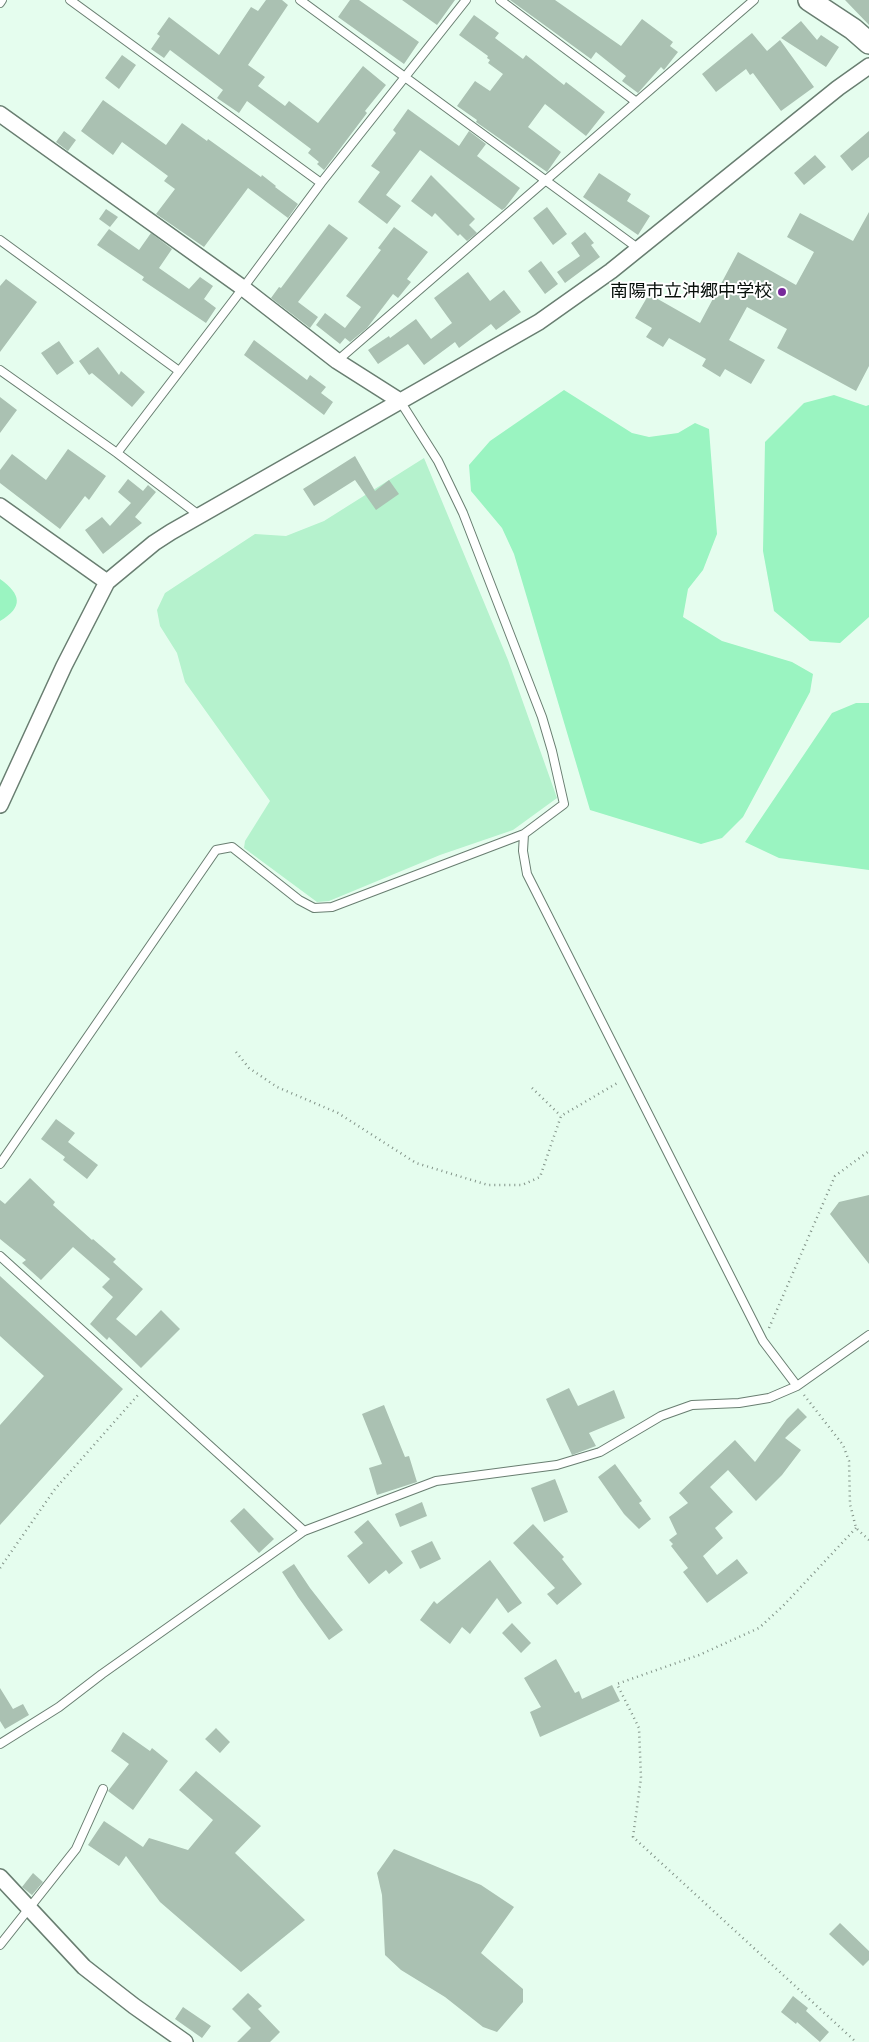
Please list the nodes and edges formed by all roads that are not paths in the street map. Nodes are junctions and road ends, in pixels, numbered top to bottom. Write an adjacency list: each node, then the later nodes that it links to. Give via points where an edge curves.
1 (70, 0): 13 (lane)
2 (300, 0): 9 (lane)
3 (466, 0): 9 (lane)
4 (500, 0): 10 (lane)
5 (754, 0): 10 (lane)
6 (809, 0): 7 (main road)
7 (869, 43)
8 (869, 66): 15 (street)
9 (406, 77): 12 (lane); 13 (lane)
10 (635, 101): 12 (lane)
11 (0, 114): 16 (street)
12 (545, 180): 15 (lane); 17 (lane)
13 (321, 183): 16 (lane)
14 (0, 240): 19 (lane)
15 (639, 249): 20 (street, via 539,322)
16 (243, 288): 17 (street); 19 (lane)
17 (337, 360): 20 (street)
18 (0, 370): 21 (lane)
19 (179, 371): 21 (lane)
20 (400, 400): 23 (street); 26 (lane, via 438,461 463,513 552,750 564,804)
21 (117, 453): 23 (lane)
22 (0, 506): 24 (street)
23 (200, 516): 24 (street, via 154,543)
24 (108, 582): 25 (street, via 64,666)
25 (0, 805)
26 (524, 834): 27 (lane, via 332,907 314,908 299,900 232,847 216,850); 30 (lane, via 527,874 764,1341)
27 (0, 1164)
28 (0, 1256): 31 (lane)
29 (869, 1335): 30 (lane)
30 (798, 1386): 31 (lane, via 769,1398 692,1405 661,1416 600,1452 557,1465 436,1481)
31 (304, 1531): 32 (lane, via 58,1707)
32 (0, 1744)
33 (103, 1789): 35 (lane, via 76,1849)
34 (0, 1877): 35 (street)
35 (30, 1908): 36 (lane); 37 (street, via 84,1967)
36 (0, 1946)
37 (186, 2042)

